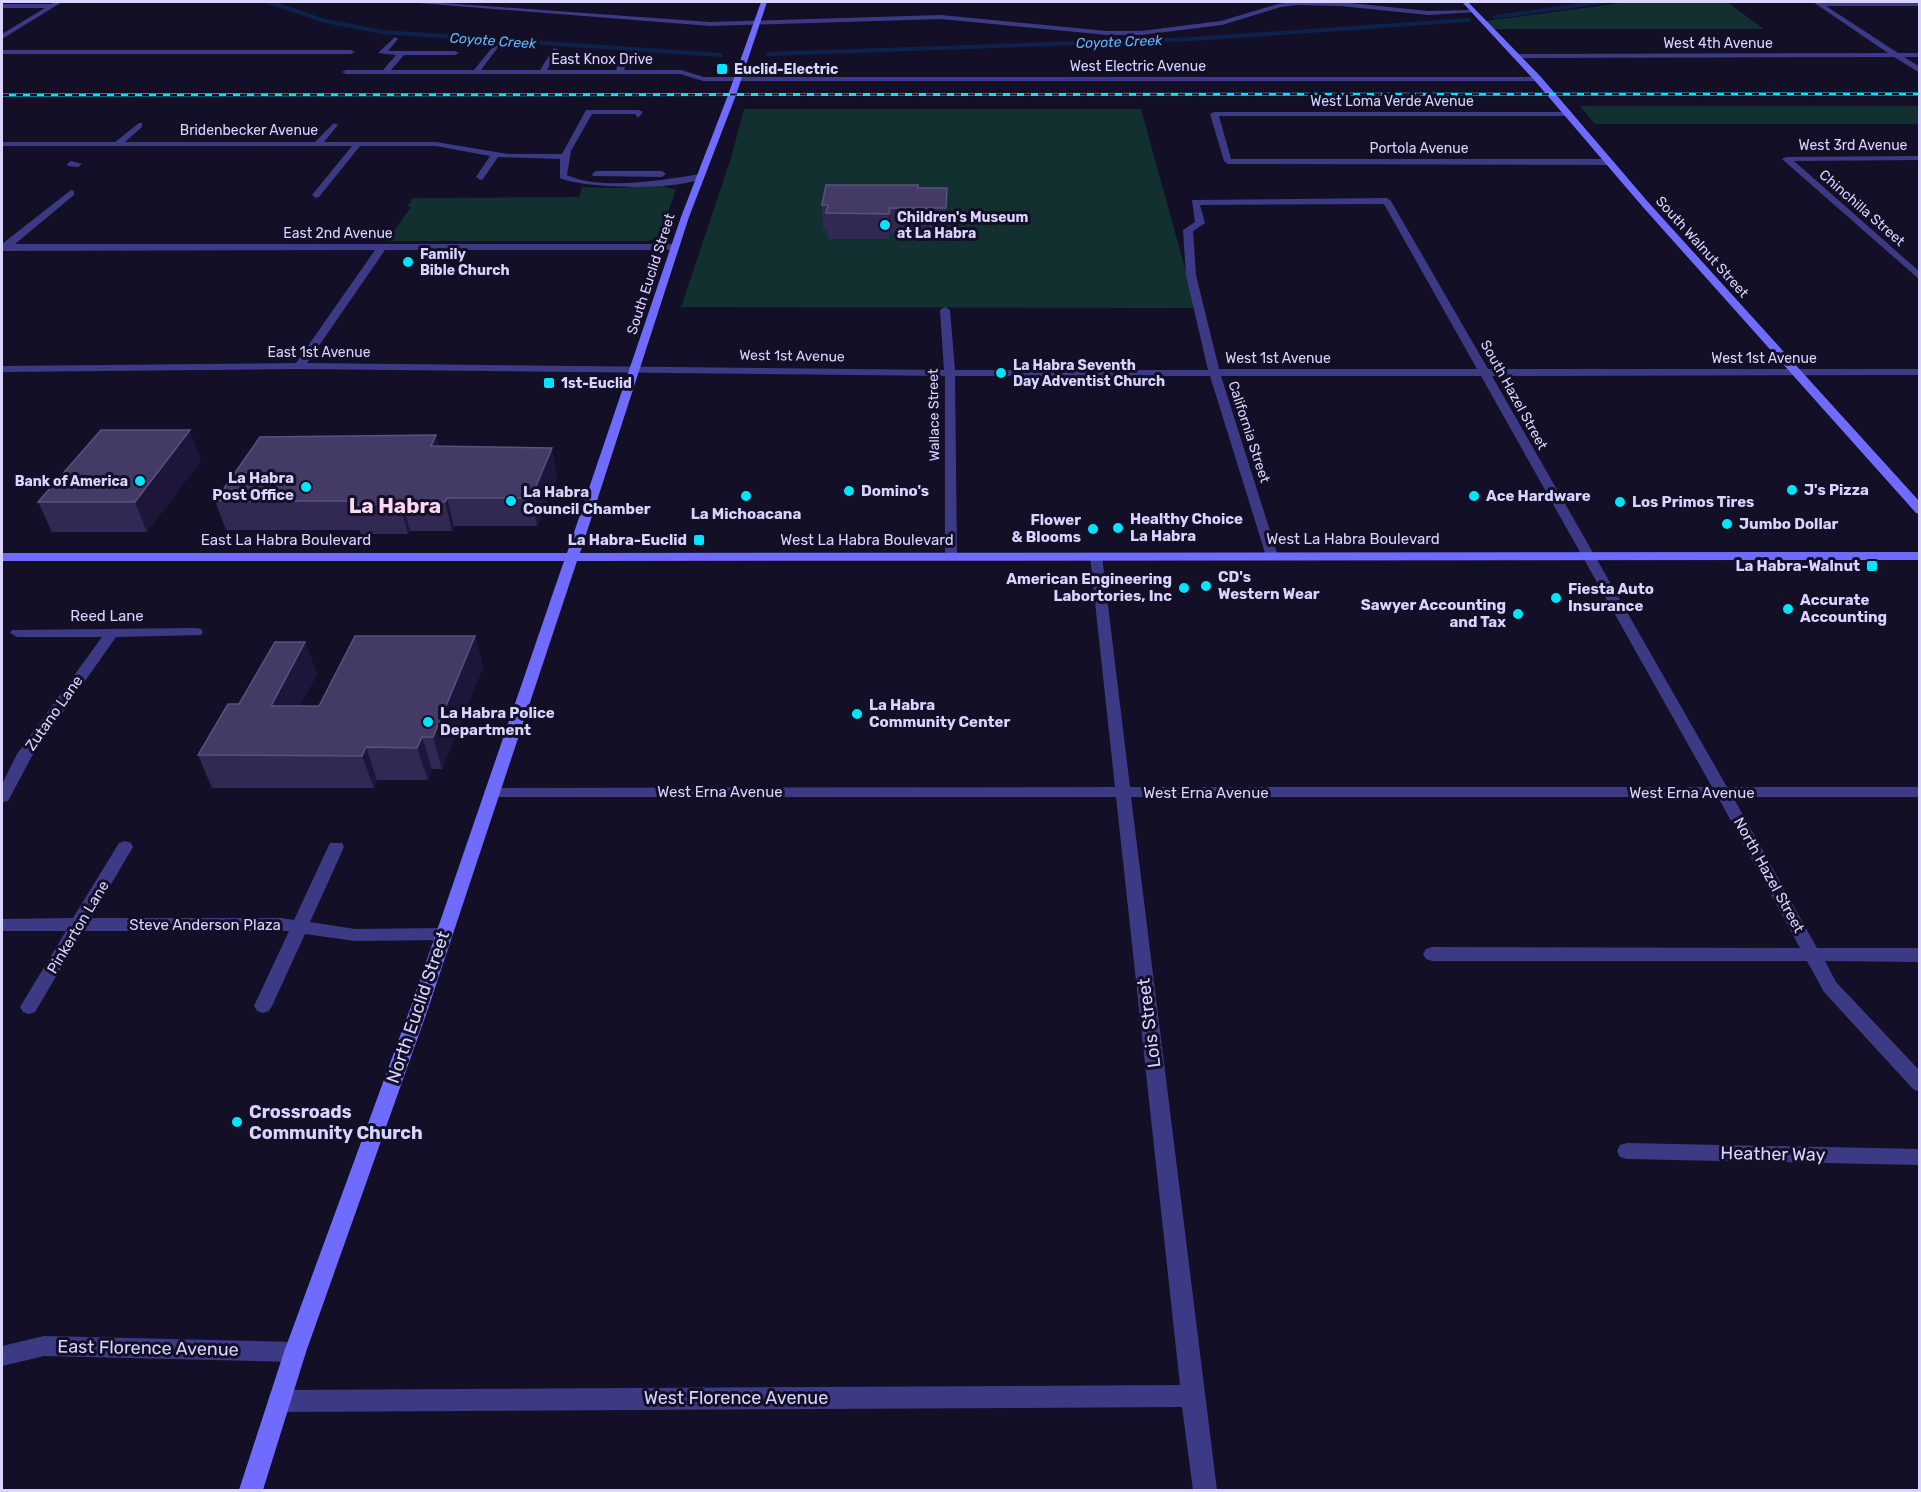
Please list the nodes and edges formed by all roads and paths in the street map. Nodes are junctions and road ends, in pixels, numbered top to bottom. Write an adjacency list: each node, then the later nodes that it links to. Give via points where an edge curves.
1 (409, 2): 9 (street)
2 (548, 2): 9 (street)
3 (764, 2): 11 (main road, South Euclid Street)
4 (1465, 2): 10 (main road, South Walnut Street)
5 (1818, 3): 7 (street); 21 (street)
6 (56, 4): 8 (street); 12 (street)
7 (1920, 4)
8 (2, 6)
9 (535, 11): 11 (street)
10 (1474, 12): 11 (street, via 1428,13 1297,3 1222,23 1141,33 1077,31 940,17); 23 (main road, South Walnut Street)
11 (756, 24): 31 (main road, South Euclid Street)
12 (2, 38)
13 (395, 39): 19 (street, via 382,53)
14 (495, 46): 27 (street)
15 (554, 50): 28 (street)
16 (2, 52): 17 (street)
17 (351, 52)
18 (455, 52): 19 (street)
19 (402, 53): 26 (street)
20 (626, 54): 29 (street)
21 (1896, 55): 22 (street, West 4th Avenue); 23 (street, West 4th Avenue); 24 (street)
22 (1920, 55)
23 (1516, 56): 30 (main road, South Walnut Street)
24 (1920, 71)
25 (346, 72): 26 (street, East Knox Drive)
26 (385, 72): 27 (street, East Knox Drive)
27 (476, 72): 28 (street, East Knox Drive)
28 (542, 72): 29 (street, East Knox Drive)
29 (619, 72): 31 (street, East Knox Drive, via 682,69 703,79)
30 (1538, 79): 31 (street, West Electric Avenue); 32 (main road, South Walnut Street)
31 (737, 80): 47 (main road, South Euclid Street)
32 (1569, 114): 44 (street, West Loma Verde Avenue, via 1214,114); 45 (main road, South Walnut Street)
33 (638, 116): 41 (street, via 639,112 589,112)
34 (140, 125): 37 (street)
35 (334, 125): 38 (street)
36 (2, 144): 37 (street, Bridenbecker Avenue)
37 (117, 144): 38 (street, Bridenbecker Avenue)
38 (317, 144): 39 (street, Bridenbecker Avenue)
39 (358, 144): 40 (street, Bridenbecker Avenue, via 436,144); 49 (street)
40 (496, 153): 41 (street, Bridenbecker Avenue); 46 (street)
41 (567, 154): 47 (street, via 562,173 570,182 667,183)
42 (1920, 158): 43 (street, West 3rd Avenue)
43 (1786, 159): 54 (street, Chinchilla Street)
44 (1228, 161): 45 (street, Portola Avenue)
45 (1610, 162): 63 (main road, South Walnut Street)
46 (480, 177)
47 (700, 177): 52 (main road, South Euclid Street)
48 (70, 193): 53 (street)
49 (316, 195)
50 (1186, 246): 61 (street, California Street); 62 (street, South Hazel Street, via 1188,230 1200,223 1195,202 1387,201)
51 (382, 247): 52 (street, East 2nd Avenue); 53 (street, East 2nd Avenue); 56 (street)
52 (675, 247): 57 (main road, South Euclid Street)
53 (3, 248)
54 (1920, 277)
55 (945, 310): 60 (street, Wallace Street)
56 (299, 366): 57 (street, East 1st Avenue); 58 (street, East 1st Avenue)
57 (636, 368): 60 (street, West 1st Avenue); 66 (main road, South Euclid Street)
58 (2, 369)
59 (1920, 372): 63 (street, West 1st Avenue)
60 (950, 373): 61 (street, West 1st Avenue); 67 (street, Wallace Street)
61 (1214, 373): 62 (street, West 1st Avenue); 69 (street, California Street)
62 (1484, 373): 63 (street, West 1st Avenue); 70 (street, South Hazel Street)
63 (1798, 373): 64 (main road, South Walnut Street)
64 (1920, 510)
65 (1920, 555): 70 (main road, West La Habra Boulevard)
66 (571, 556): 67 (main road, West La Habra Boulevard); 71 (main road, East La Habra Boulevard); 75 (main road, North Euclid Street)
67 (951, 556): 68 (main road, West La Habra Boulevard)
68 (1096, 556): 69 (main road, West La Habra Boulevard); 77 (street, Lois Street)
69 (1272, 556): 70 (main road, West La Habra Boulevard)
70 (1587, 556): 78 (street, North Hazel Street)
71 (2, 557)
72 (112, 632): 73 (street, Reed Lane); 74 (street, Reed Lane); 79 (street, Zutano Lane, via 25,754)
73 (196, 632)
74 (18, 633)
75 (492, 792): 77 (street, West Erna Avenue); 85 (main road, North Euclid Street)
76 (1920, 792): 78 (street, West Erna Avenue)
77 (1122, 793): 78 (street, West Erna Avenue); 96 (street, Lois Street)
78 (1723, 793): 87 (street, North Hazel Street)
79 (2, 797)
80 (125, 847): 83 (street, Pinkerton Lane)
81 (336, 847): 84 (street)
82 (2, 925): 83 (street, Steve Anderson Plaza)
83 (79, 925): 84 (street, Steve Anderson Plaza); 90 (street, Pinkerton Lane)
84 (299, 926): 85 (street, Steve Anderson Plaza, via 355,935); 89 (street)
85 (444, 934): 94 (main road, North Euclid Street)
86 (1432, 954): 87 (street)
87 (1812, 954): 88 (street); 91 (street, North Hazel Street, via 1830,987)
88 (1920, 955)
89 (263, 1006)
90 (29, 1007)
91 (1920, 1084)
92 (1627, 1151): 93 (street, Heather Way)
93 (1920, 1157)
94 (295, 1352): 95 (street, East Florence Avenue, via 44,1346); 97 (main road, North Euclid Street)
95 (2, 1356)
96 (1192, 1396): 97 (street, West Florence Avenue); 99 (street, Lois Street)
97 (279, 1401): 98 (main road, North Euclid Street)
98 (251, 1491)
99 (1205, 1491)

